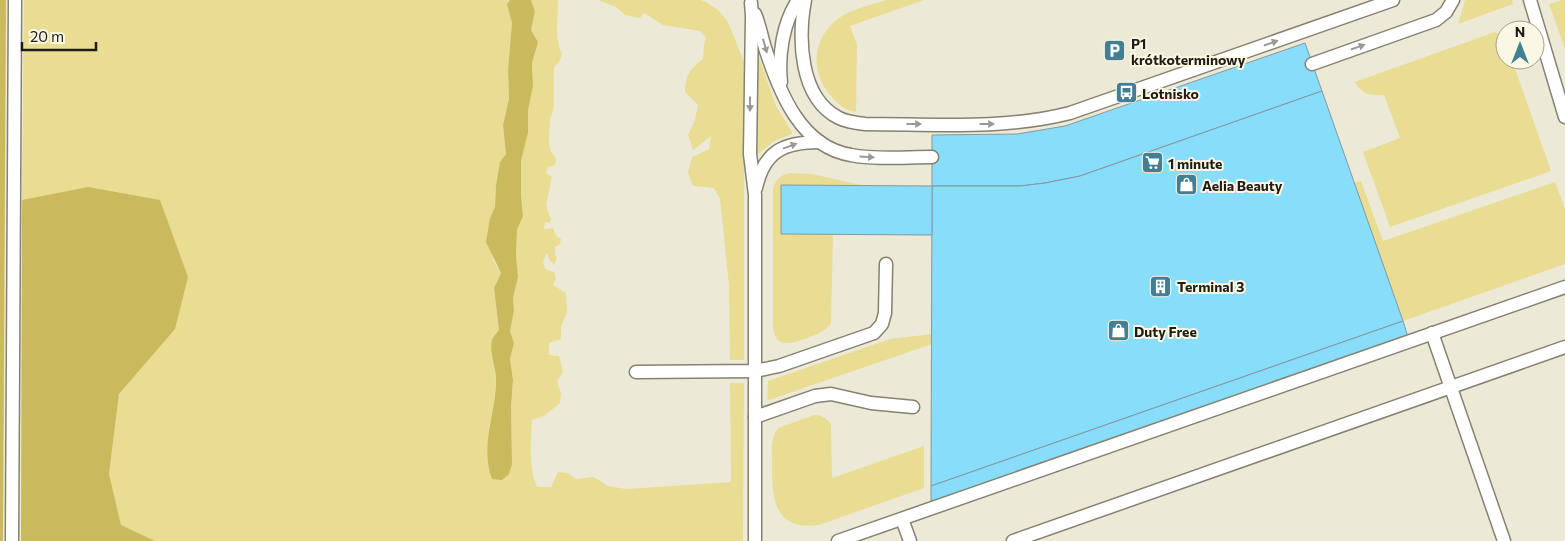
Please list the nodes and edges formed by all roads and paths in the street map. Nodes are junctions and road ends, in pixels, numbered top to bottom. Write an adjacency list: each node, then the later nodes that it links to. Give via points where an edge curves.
1 (15, 0): 24 (lane)
2 (798, 0): 9 (lane, via 786,23 782,44)
3 (805, 0): 4 (lane, one-way to 4, via 803,56 811,86 833,114 865,124 1007,124 1049,118)
4 (1392, 0)
5 (1453, 0): 8 (lane, one-way to 5, via 1436,20)
6 (1530, 0): 10 (lane)
7 (750, 1): 9 (lane, one-way to 9); 13 (lane, one-way to 13, via 750,154)
8 (1312, 64)
9 (782, 90): 11 (lane, via 801,125)
10 (1565, 117)
11 (820, 142): 12 (lane, one-way to 12, via 849,155); 13 (lane, one-way to 11, via 762,171 777,151 800,142)
12 (932, 157)
13 (755, 195): 18 (lane)
14 (886, 264): 18 (lane, via 885,313 882,324 874,333 779,366)
15 (1565, 287): 16 (lane)
16 (1432, 333): 20 (lane); 23 (lane)
17 (1565, 347): 20 (lane)
18 (755, 371): 19 (lane); 22 (lane)
19 (636, 372)
20 (1451, 387): 28 (lane); 29 (lane)
21 (913, 406): 22 (lane, via 871,403 831,394)
22 (755, 417): 25 (lane)
23 (902, 519): 26 (lane); 27 (lane)
24 (12, 541)
25 (754, 541)
26 (838, 541)
27 (910, 541)
28 (1013, 541)
29 (1504, 541)

